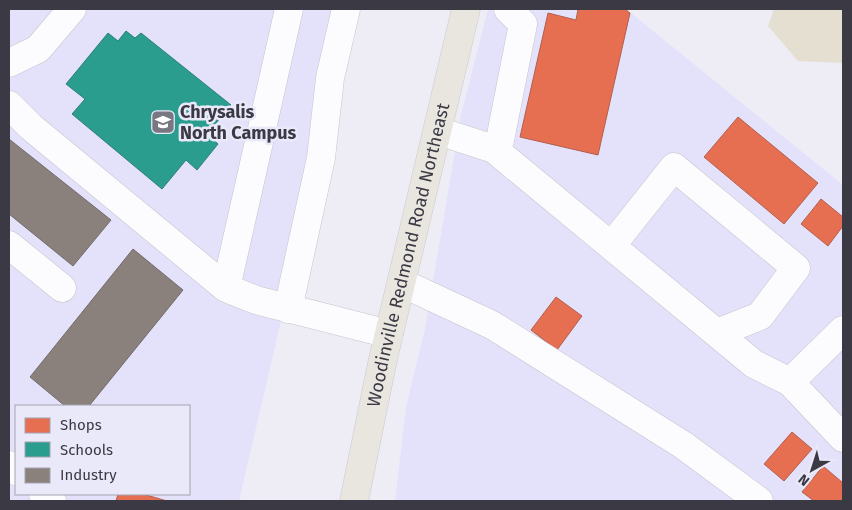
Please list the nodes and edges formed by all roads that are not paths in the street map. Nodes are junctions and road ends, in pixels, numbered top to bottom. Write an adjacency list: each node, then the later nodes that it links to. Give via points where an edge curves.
1 (72, 9): 6 (lane, via 38,49)
2 (289, 9): 14 (lane)
3 (346, 9): 15 (lane, via 330,78 321,158)
4 (466, 9): 8 (main road, Woodinville Redmond Road Northeast)
5 (508, 9): 9 (lane, via 523,24 500,140)
6 (9, 63)
7 (9, 105): 14 (lane, via 31,127)
8 (438, 131): 9 (lane); 12 (main road, Woodinville Redmond Road Northeast)
9 (494, 149): 11 (lane)
10 (9, 245): 13 (lane)
11 (612, 245): 17 (lane); 17 (lane, via 674,167 796,268 760,316)
12 (402, 283): 18 (main road, Woodinville Redmond Road Northeast); 22 (lane, via 492,325 684,445)
13 (62, 288)
14 (226, 288): 15 (lane)
15 (288, 309): 18 (lane)
16 (843, 330): 19 (lane)
17 (717, 333): 19 (lane, via 754,364)
18 (389, 334): 21 (main road, Woodinville Redmond Road Northeast)
19 (790, 382): 20 (lane)
20 (843, 438)
21 (354, 501)
22 (759, 501)

